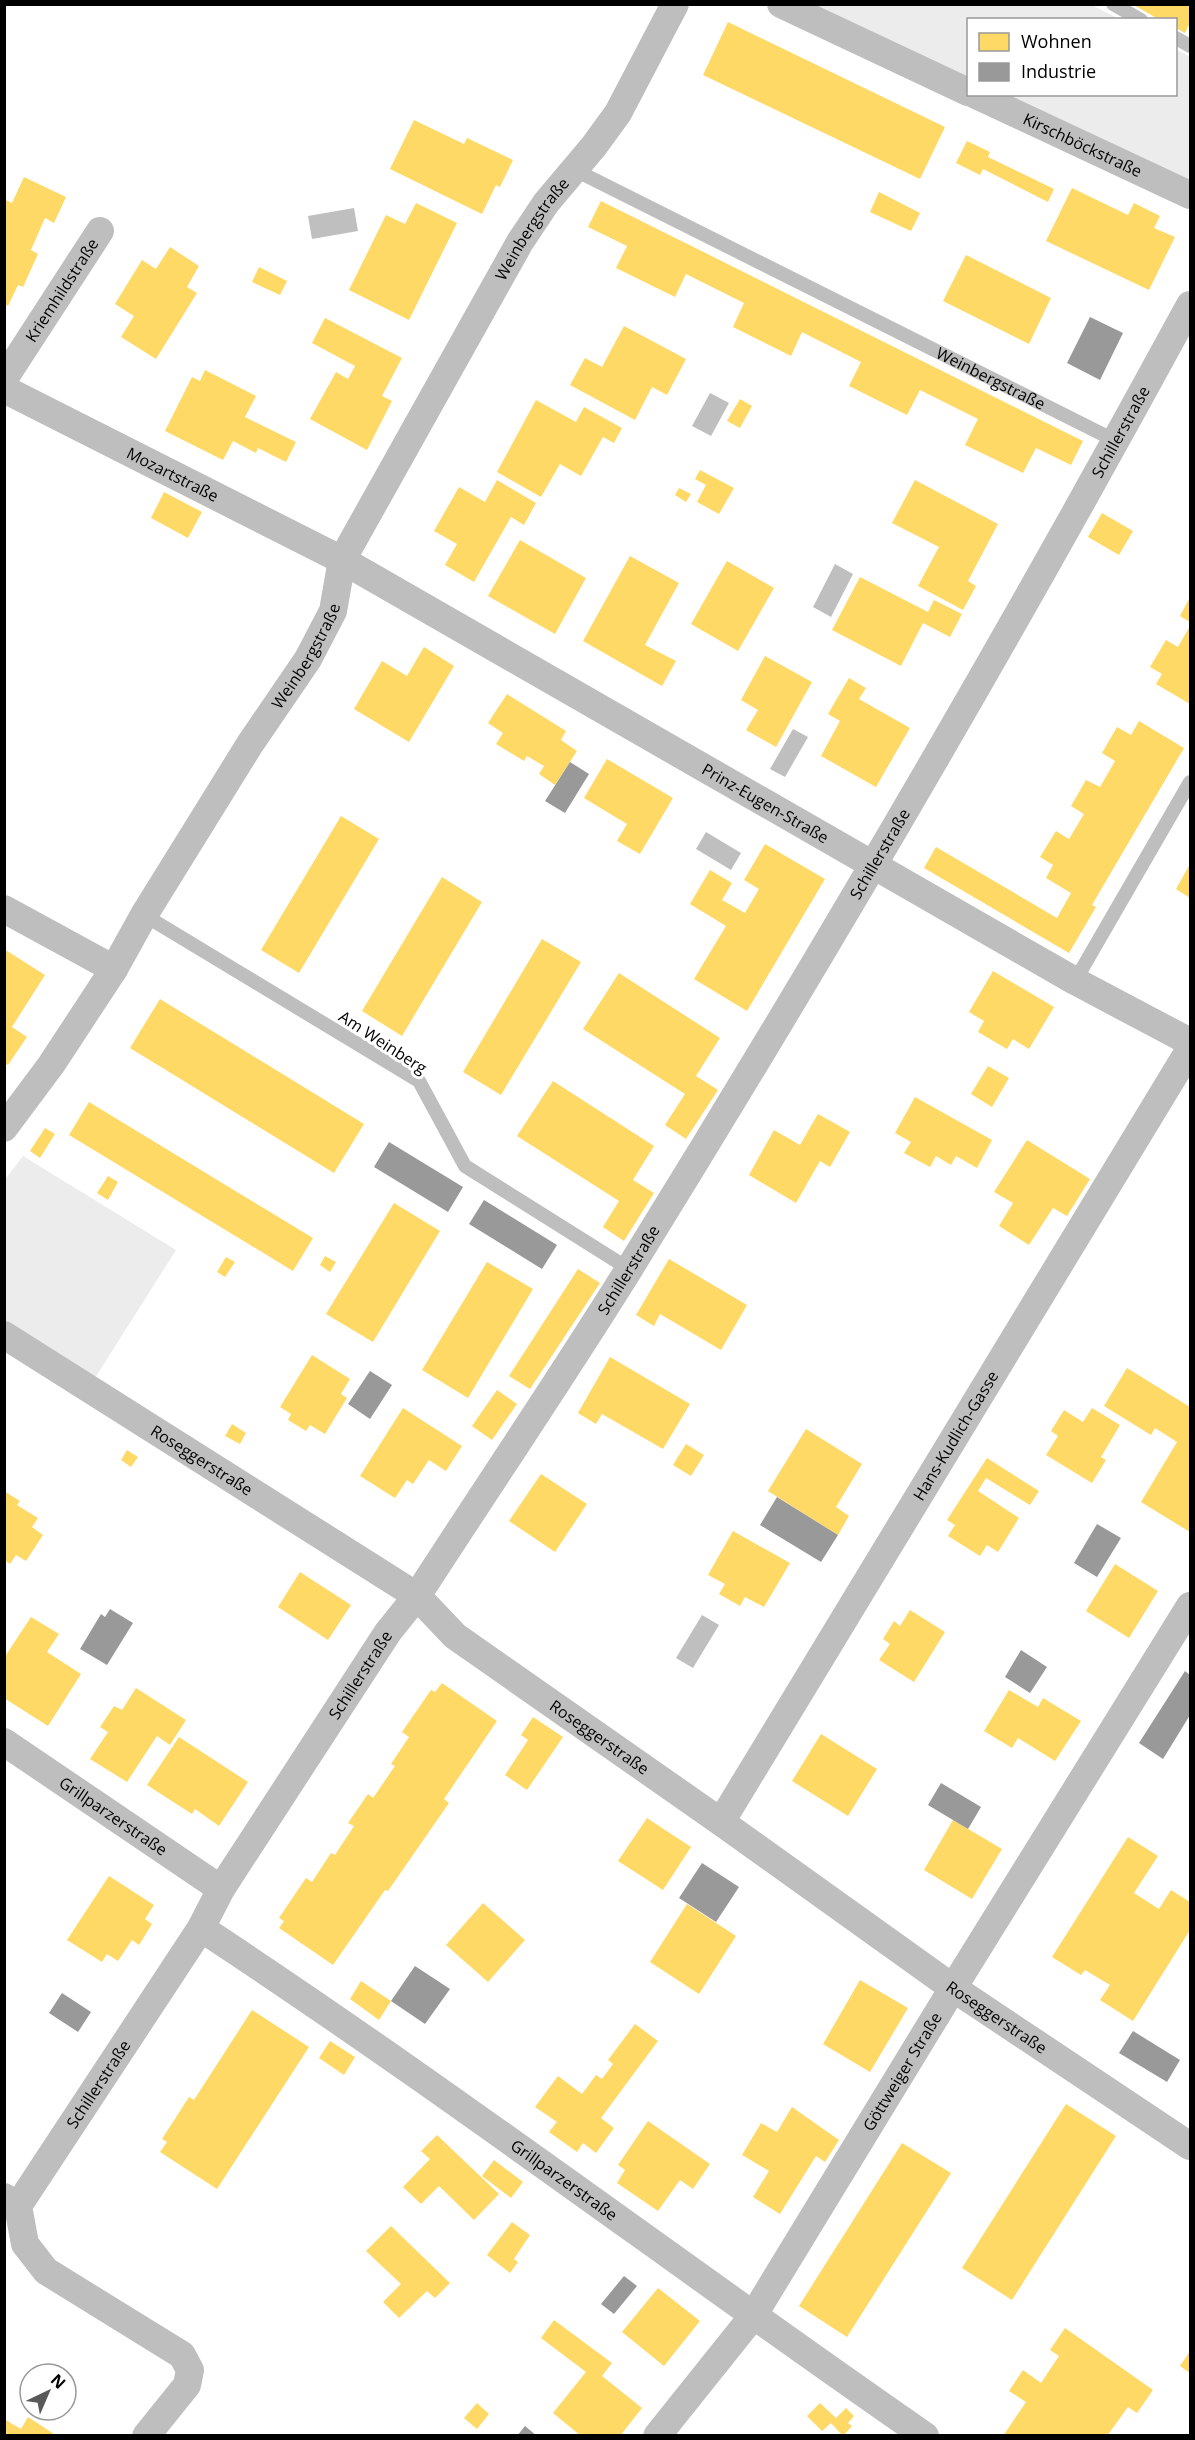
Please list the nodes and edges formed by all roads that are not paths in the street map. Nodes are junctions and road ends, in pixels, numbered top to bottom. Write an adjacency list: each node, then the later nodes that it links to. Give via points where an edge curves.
1 (675, 4): 9 (street, Weinbergstraße, via 618,113)
2 (781, 4): 7 (street)
3 (1113, 4): 4 (lane)
4 (1138, 18)
5 (1177, 39): 6 (lane)
6 (1191, 46)
7 (967, 91)
8 (978, 96): 10 (street, Kirschböckstraße)
9 (575, 170): 15 (lane, Weinbergstraße); 16 (street, Weinbergstraße, via 546,203 520,243)
10 (1191, 195)
11 (100, 231): 13 (street, Kriemhildstraße)
12 (1191, 306): 15 (street, Schillerstraße)
13 (4, 379)
14 (4, 388): 16 (street, Mozartstraße)
15 (1116, 441): 18 (street, Schillerstraße)
16 (342, 560): 18 (street, Prinz-Eugen-Straße); 20 (street, Weinbergstraße, via 333,611 308,659)
17 (1191, 782): 22 (lane)
18 (874, 865): 22 (street, Prinz-Eugen-Straße); 26 (street, Schillerstraße)
19 (4, 909): 21 (street)
20 (144, 915): 21 (street, Weinbergstraße); 26 (lane, Am Weinberg, via 419,1081 465,1166)
21 (114, 969): 25 (street, Weinbergstraße)
22 (1075, 981): 23 (street, Prinz-Eugen-Straße)
23 (1191, 1042)
24 (1191, 1049): 31 (street, Hans-Kudlich-Gasse)
25 (4, 1128)
26 (629, 1269): 28 (street, Schillerstraße)
27 (4, 1335): 28 (street, Roseggerstraße)
28 (417, 1596): 31 (street, Roseggerstraße, via 455,1636); 32 (street, Schillerstraße, via 388,1632)
29 (1191, 1606): 34 (street, Göttweiger Straße)
30 (4, 1742): 32 (street, Grillparzerstraße)
31 (722, 1822): 34 (street, Roseggerstraße)
32 (221, 1889): 33 (street, Schillerstraße)
33 (201, 1928): 36 (street, Schillerstraße); 37 (street, Grillparzerstraße, via 337,2018)
34 (953, 1988): 35 (street, Roseggerstraße); 37 (street, Göttweiger Straße)
35 (1191, 2146)
36 (11, 2201): 38 (street, via 25,2244 46,2271 182,2355 190,2370 187,2385)
37 (753, 2316): 39 (street, Göttweiger Straße); 40 (street, Grillparzerstraße)
38 (146, 2436)
39 (657, 2436)
40 (925, 2436)

